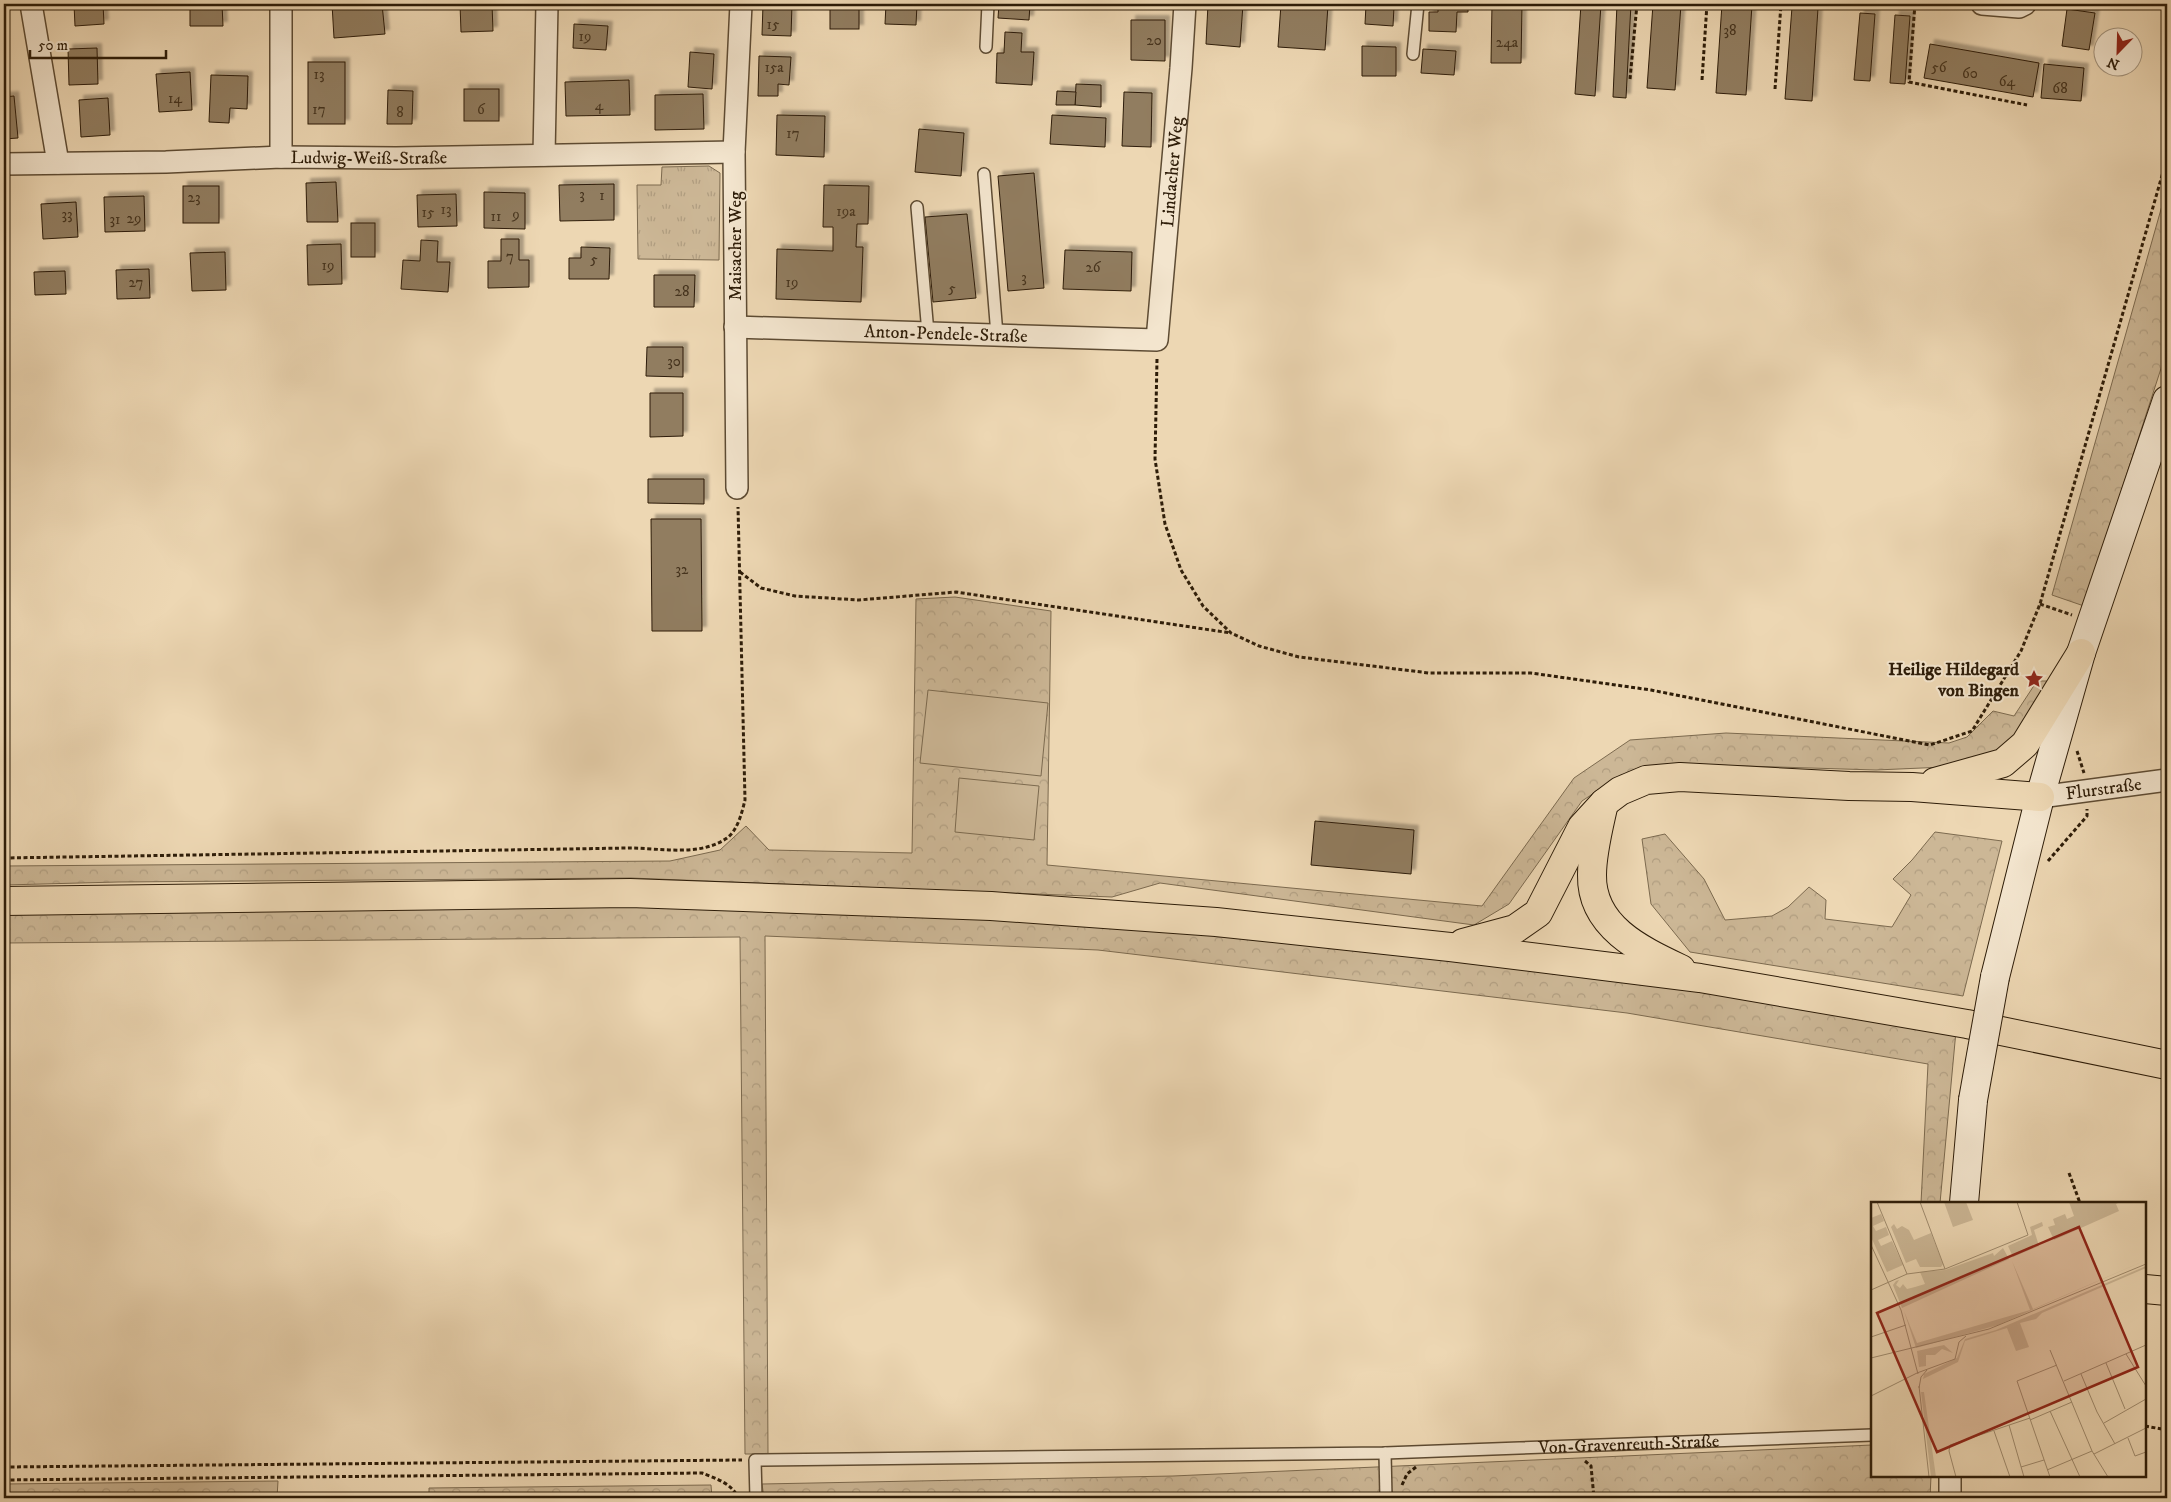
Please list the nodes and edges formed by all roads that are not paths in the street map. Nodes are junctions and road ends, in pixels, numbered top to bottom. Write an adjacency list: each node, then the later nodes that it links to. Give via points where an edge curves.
1 (30, 4): 15 (street)
2 (281, 4): 14 (street)
3 (548, 4): 13 (street)
4 (741, 4): 12 (street, Maisacher Weg)
5 (988, 4): 10 (lane)
6 (1185, 4): 22 (street, Lindacher Weg)
7 (1418, 4): 11 (lane)
8 (1982, 4): 9 (street, via 2019,7)
9 (2025, 4)
10 (986, 46)
11 (1413, 54)
12 (734, 152): 13 (street, Ludwig-Weiß-Straße); 19 (street, Maisacher Weg)
13 (544, 155): 14 (street, Ludwig-Weiß-Straße)
14 (281, 157): 15 (street, Ludwig-Weiß-Straße)
15 (58, 163): 16 (street, Ludwig-Weiß-Straße)
16 (4, 164)
17 (984, 174): 21 (lane)
18 (916, 207): 20 (lane)
19 (735, 327): 20 (street, Anton-Pendele-Straße); 24 (street, Maisacher Weg)
20 (928, 333): 21 (street, Anton-Pendele-Straße)
21 (997, 335): 22 (street, Anton-Pendele-Straße)
22 (1157, 340)
23 (2167, 400): 25 (street)
24 (737, 488)
25 (2081, 653): 27 (highway, via 2025,744 2004,763); 28 (street)
26 (2167, 780): 28 (street, Flurstraße)
27 (1912, 787): 28 (highway); 29 (highway, via 1680,777 1646,780 1620,791)
28 (2040, 797): 34 (street, bridge, via 1995,977 1973,1100)
29 (1604, 803): 31 (highway, via 1582,827 1538,913 1515,929); 32 (highway, via 1592,876 1598,908 1621,937)
30 (4, 901): 31 (highway, via 630,893 1000,907 1305,930)
31 (1450, 947): 32 (highway)
32 (1700, 978): 33 (highway, via 1967,1024)
33 (2167, 1065)
34 (1964, 1202)
35 (2146, 1289): 36 (highway)
36 (2167, 1290)
37 (1871, 1435): 38 (lane, Von-Gravenreuth-Straße)
38 (1385, 1453): 40 (lane, Von-Gravenreuth-Straße, via 755,1460); 41 (lane)
39 (1950, 1477): 42 (street)
40 (756, 1498)
41 (1386, 1498)
42 (1950, 1498)

